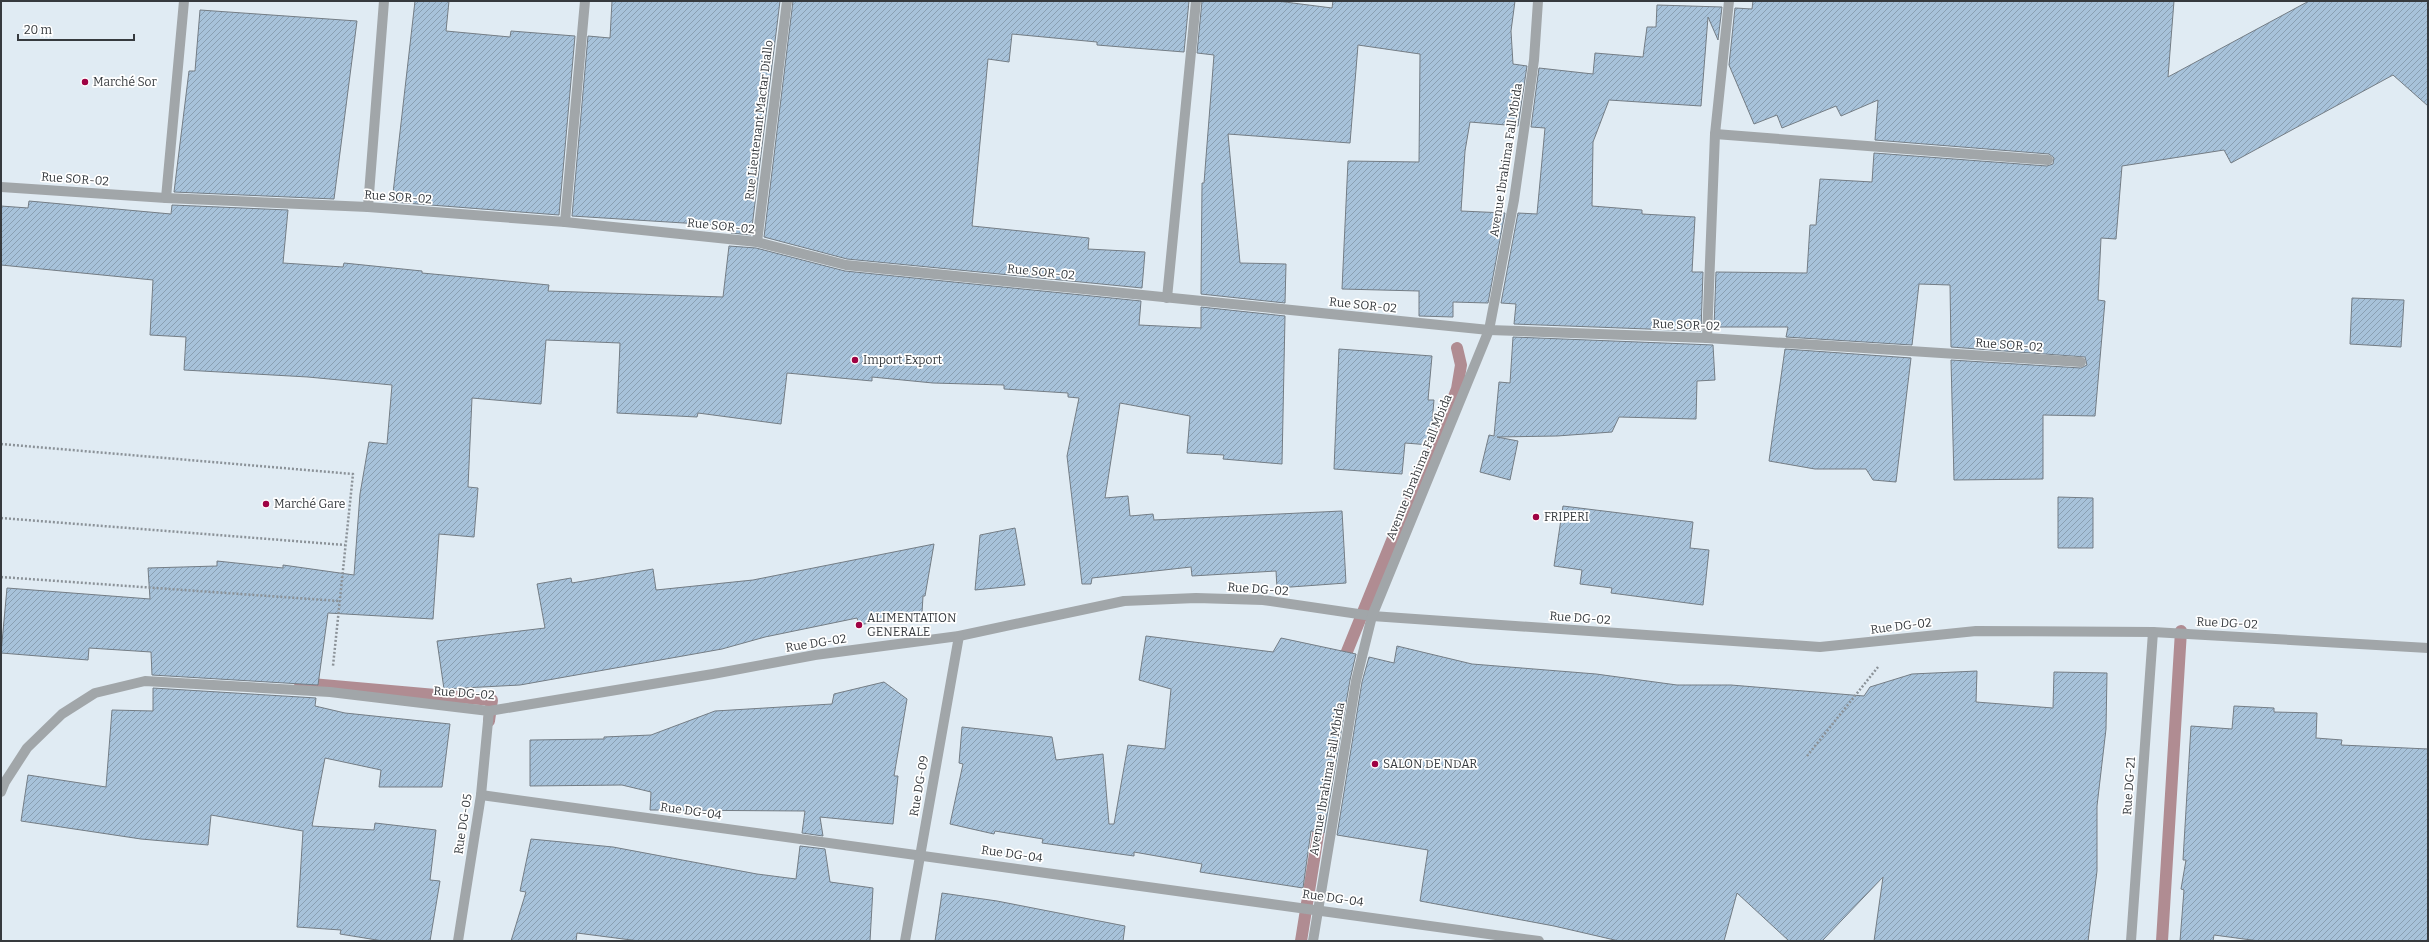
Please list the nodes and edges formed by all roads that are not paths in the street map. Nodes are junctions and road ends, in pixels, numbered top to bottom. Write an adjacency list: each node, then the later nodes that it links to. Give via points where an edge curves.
1 (184, 1): 11 (street)
2 (384, 1): 12 (street)
3 (585, 1): 13 (street)
4 (787, 1): 14 (street, Rue Lieutenant Mactar Diallo)
5 (1196, 1): 15 (street)
6 (1538, 1): 16 (street, Avenue Ibrahima Fall Mbida, via 1534,60 1515,192)
7 (1728, 1): 8 (street)
8 (1715, 134): 9 (street); 17 (street)
9 (2048, 160)
10 (1, 187): 11 (street, Rue SOR-02)
11 (166, 198): 12 (street, Rue SOR-02)
12 (368, 207): 13 (street, Rue SOR-02)
13 (565, 222): 14 (street, Rue SOR-02)
14 (757, 242): 15 (street, Rue SOR-02, via 846,265)
15 (1167, 298): 16 (street, Rue SOR-02)
16 (1490, 330): 17 (street, Rue SOR-02); 19 (street, Avenue Ibrahima Fall Mbida)
17 (1707, 338): 18 (street, Rue SOR-02)
18 (2081, 362)
19 (1372, 616): 20 (street, Rue DG-02, via 1820,647 1976,631); 21 (street, Rue DG-02, via 1263,600 1196,598 1124,601); 27 (street, Avenue Ibrahima Fall Mbida, via 1356,681)
20 (2153, 632): 22 (street, Rue DG-02); 32 (street, Rue DG-21)
21 (959, 636): 23 (street, Rue DG-02, via 815,655); 26 (street, Rue DG-09)
22 (2428, 648)
23 (489, 710): 24 (street, Rue DG-02, via 330,692 145,681 95,693 62,714 27,748); 25 (street, Rue DG-05)
24 (1, 792)
25 (481, 795): 26 (street, Rue DG-04); 28 (street, Rue DG-05)
26 (921, 855): 27 (street, Rue DG-04); 29 (street, Rue DG-09)
27 (1318, 909): 30 (street, Avenue Ibrahima Fall Mbida); 31 (street, Rue DG-04)
28 (458, 941)
29 (905, 941)
30 (1313, 941)
31 (1539, 941)
32 (2131, 941)

